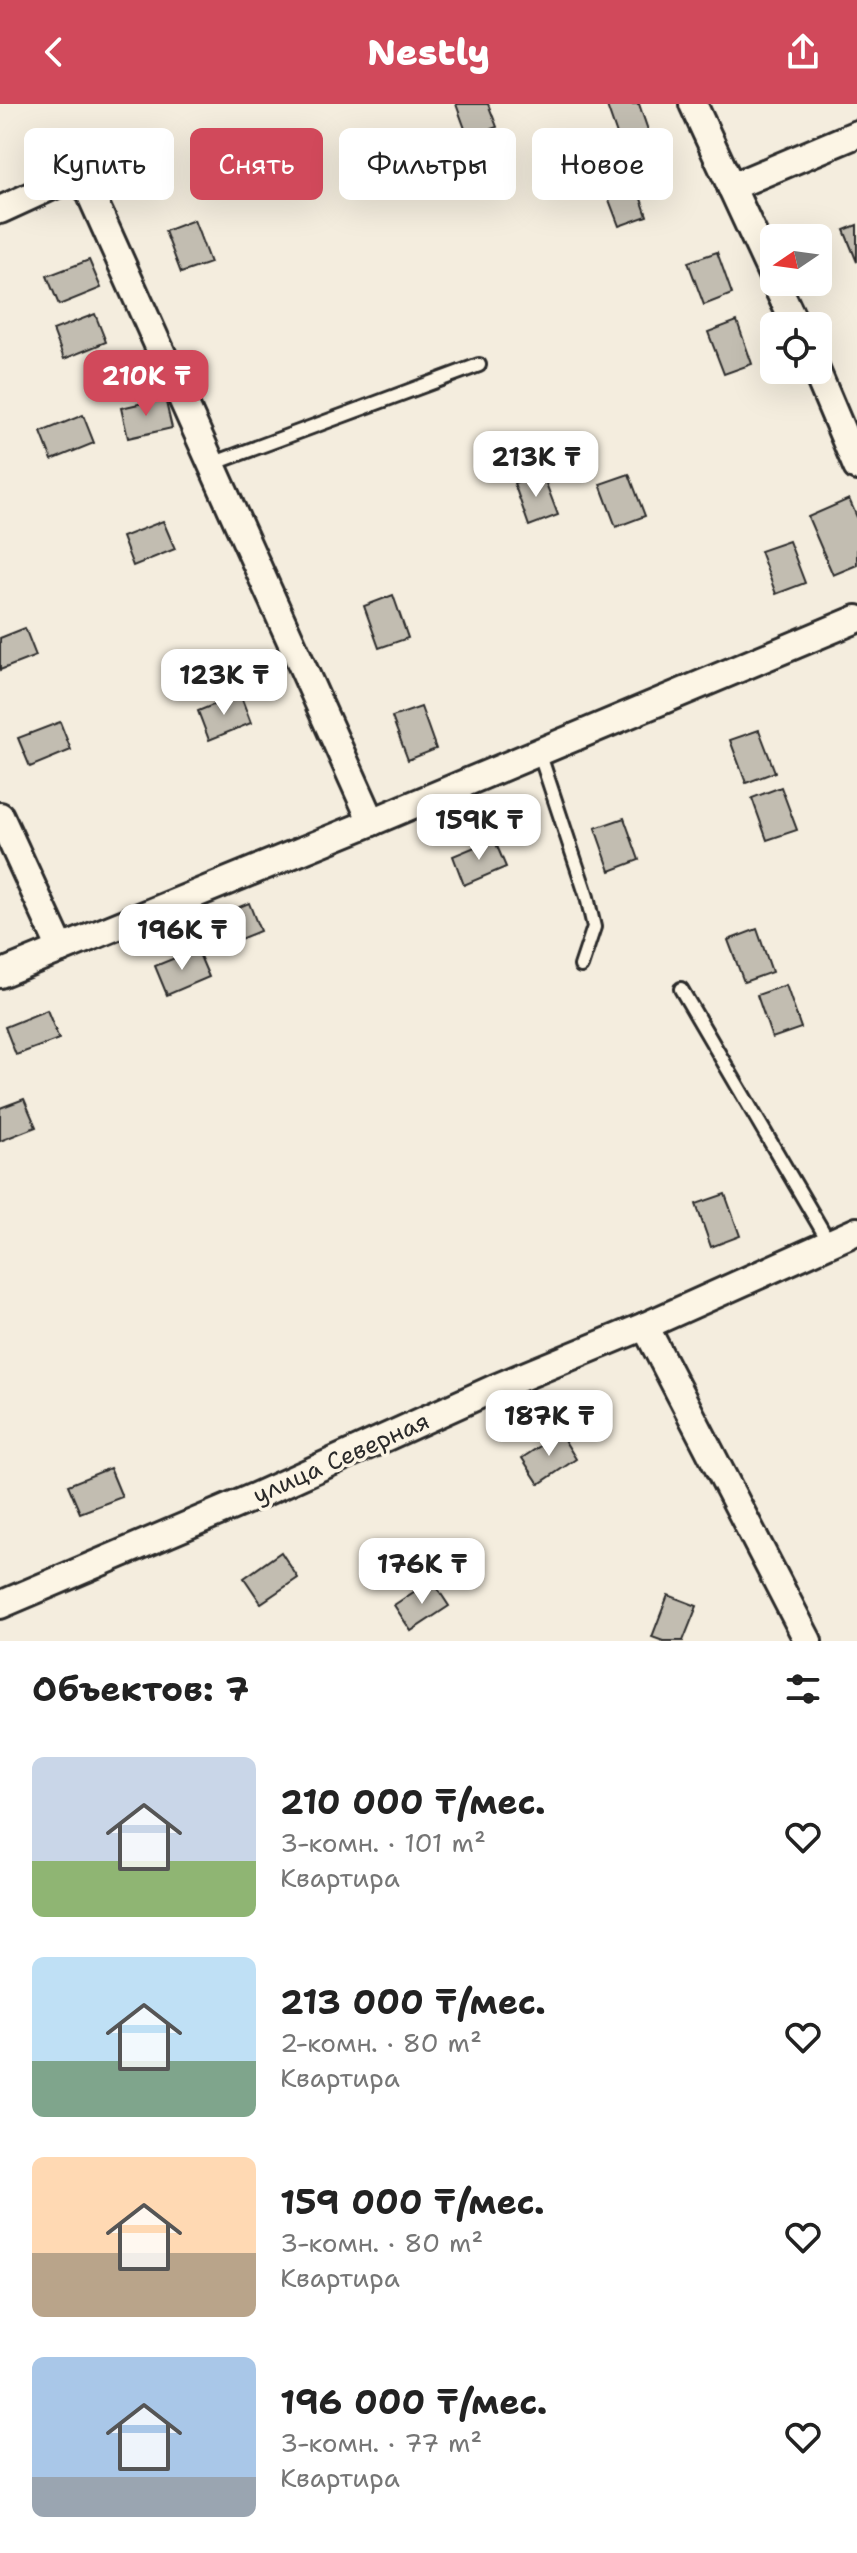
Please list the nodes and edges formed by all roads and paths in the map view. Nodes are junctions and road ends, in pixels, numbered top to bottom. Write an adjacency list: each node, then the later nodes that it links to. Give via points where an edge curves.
1 (693, 104): 3 (street)
2 (857, 134): 3 (street)
3 (731, 187): 5 (street)
4 (0, 210): 8 (street, via 81,173)
5 (760, 249)
6 (479, 365): 8 (lane)
7 (822, 384): 9 (street)
8 (212, 464): 13 (street)
9 (857, 467)
10 (857, 619): 11 (street)
11 (539, 752): 13 (street); 15 (lane, via 594,927)
12 (0, 816): 14 (street)
13 (372, 822): 14 (street)
14 (61, 949): 16 (street)
15 (581, 966)
16 (0, 974)
17 (681, 989): 19 (lane)
18 (857, 1231): 19 (street, улица Северная)
19 (829, 1242): 20 (street, улица Северная)
20 (645, 1326): 21 (street, улица Северная); 22 (street)
21 (0, 1605)
22 (808, 1641)

